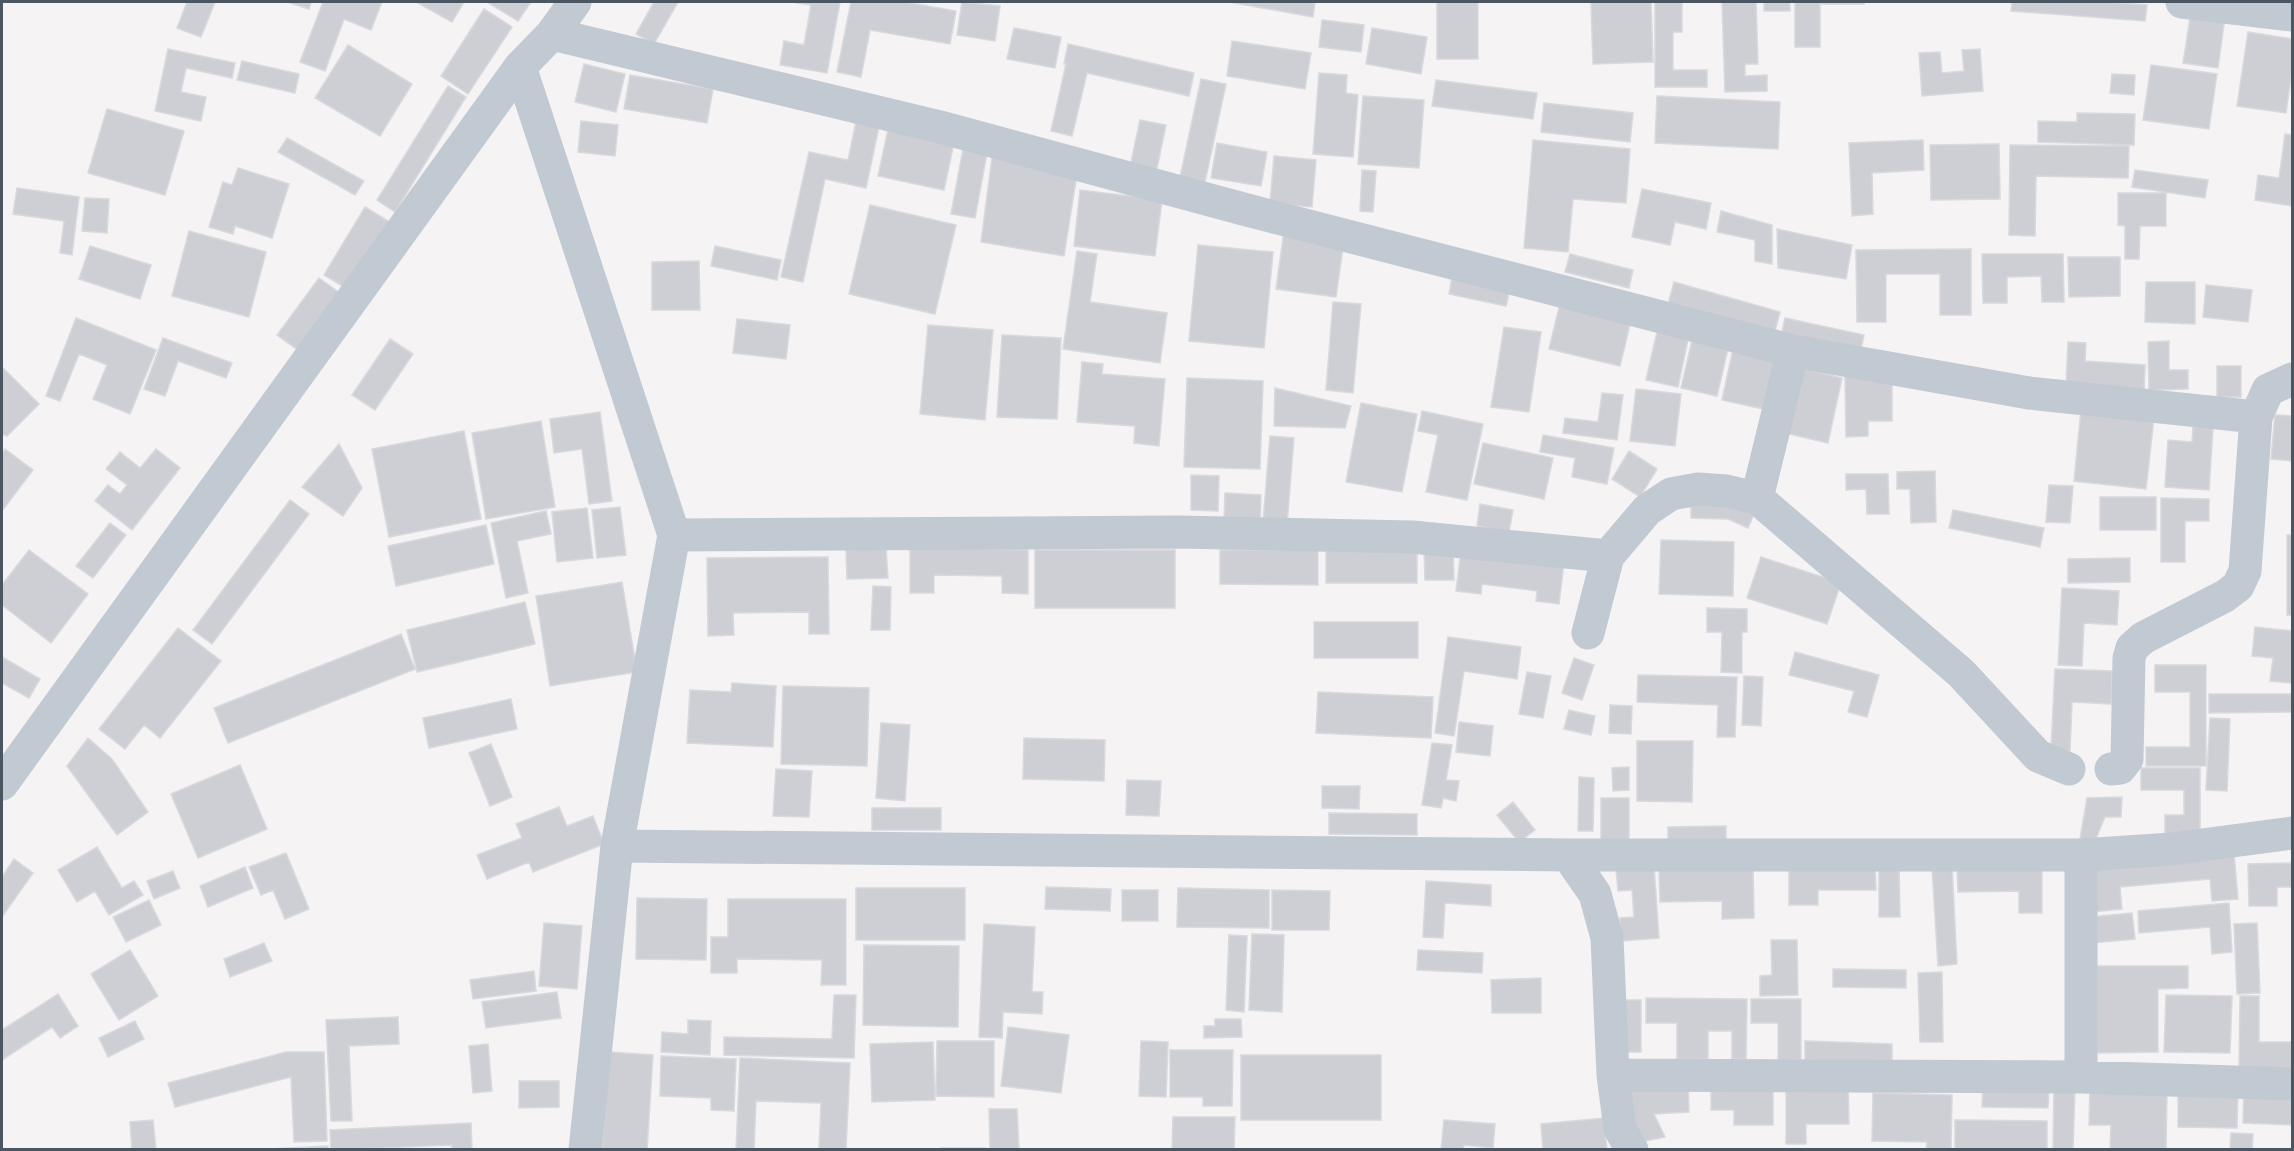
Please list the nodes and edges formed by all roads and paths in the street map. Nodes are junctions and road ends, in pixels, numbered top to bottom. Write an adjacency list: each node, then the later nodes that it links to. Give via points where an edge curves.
1 (575, 2): 4 (street)
2 (2182, 2): 3 (street)
3 (2292, 15)
4 (552, 34): 5 (street); 6 (street, via 940,127)
5 (520, 67): 10 (street); 15 (street)
6 (1793, 351): 8 (street, via 2029,393); 9 (street)
7 (2292, 379): 8 (street, via 2268,390)
8 (2256, 417): 14 (street, via 2245,571 2238,586 2225,596 2132,648 2128,658 2127,759 2120,768)
9 (1757, 498): 11 (street, via 1698,489 1671,494 1647,510); 13 (street, via 1961,673 2038,756)
10 (674, 535): 11 (street, via 1178,532 1389,537); 17 (street)
11 (1608, 556): 12 (street)
12 (1588, 633)
13 (2069, 769)
14 (2111, 769)
15 (2, 784)
16 (2292, 833): 19 (street, via 2172,849)
17 (617, 846): 18 (street); 23 (street)
18 (1568, 855): 19 (street); 20 (street, via 1595,894 1607,938)
19 (2081, 855): 21 (street)
20 (1613, 1076): 21 (street); 24 (street, via 1620,1129)
21 (2081, 1077): 22 (street)
22 (2292, 1084)
23 (585, 1149)
24 (1632, 1149)

